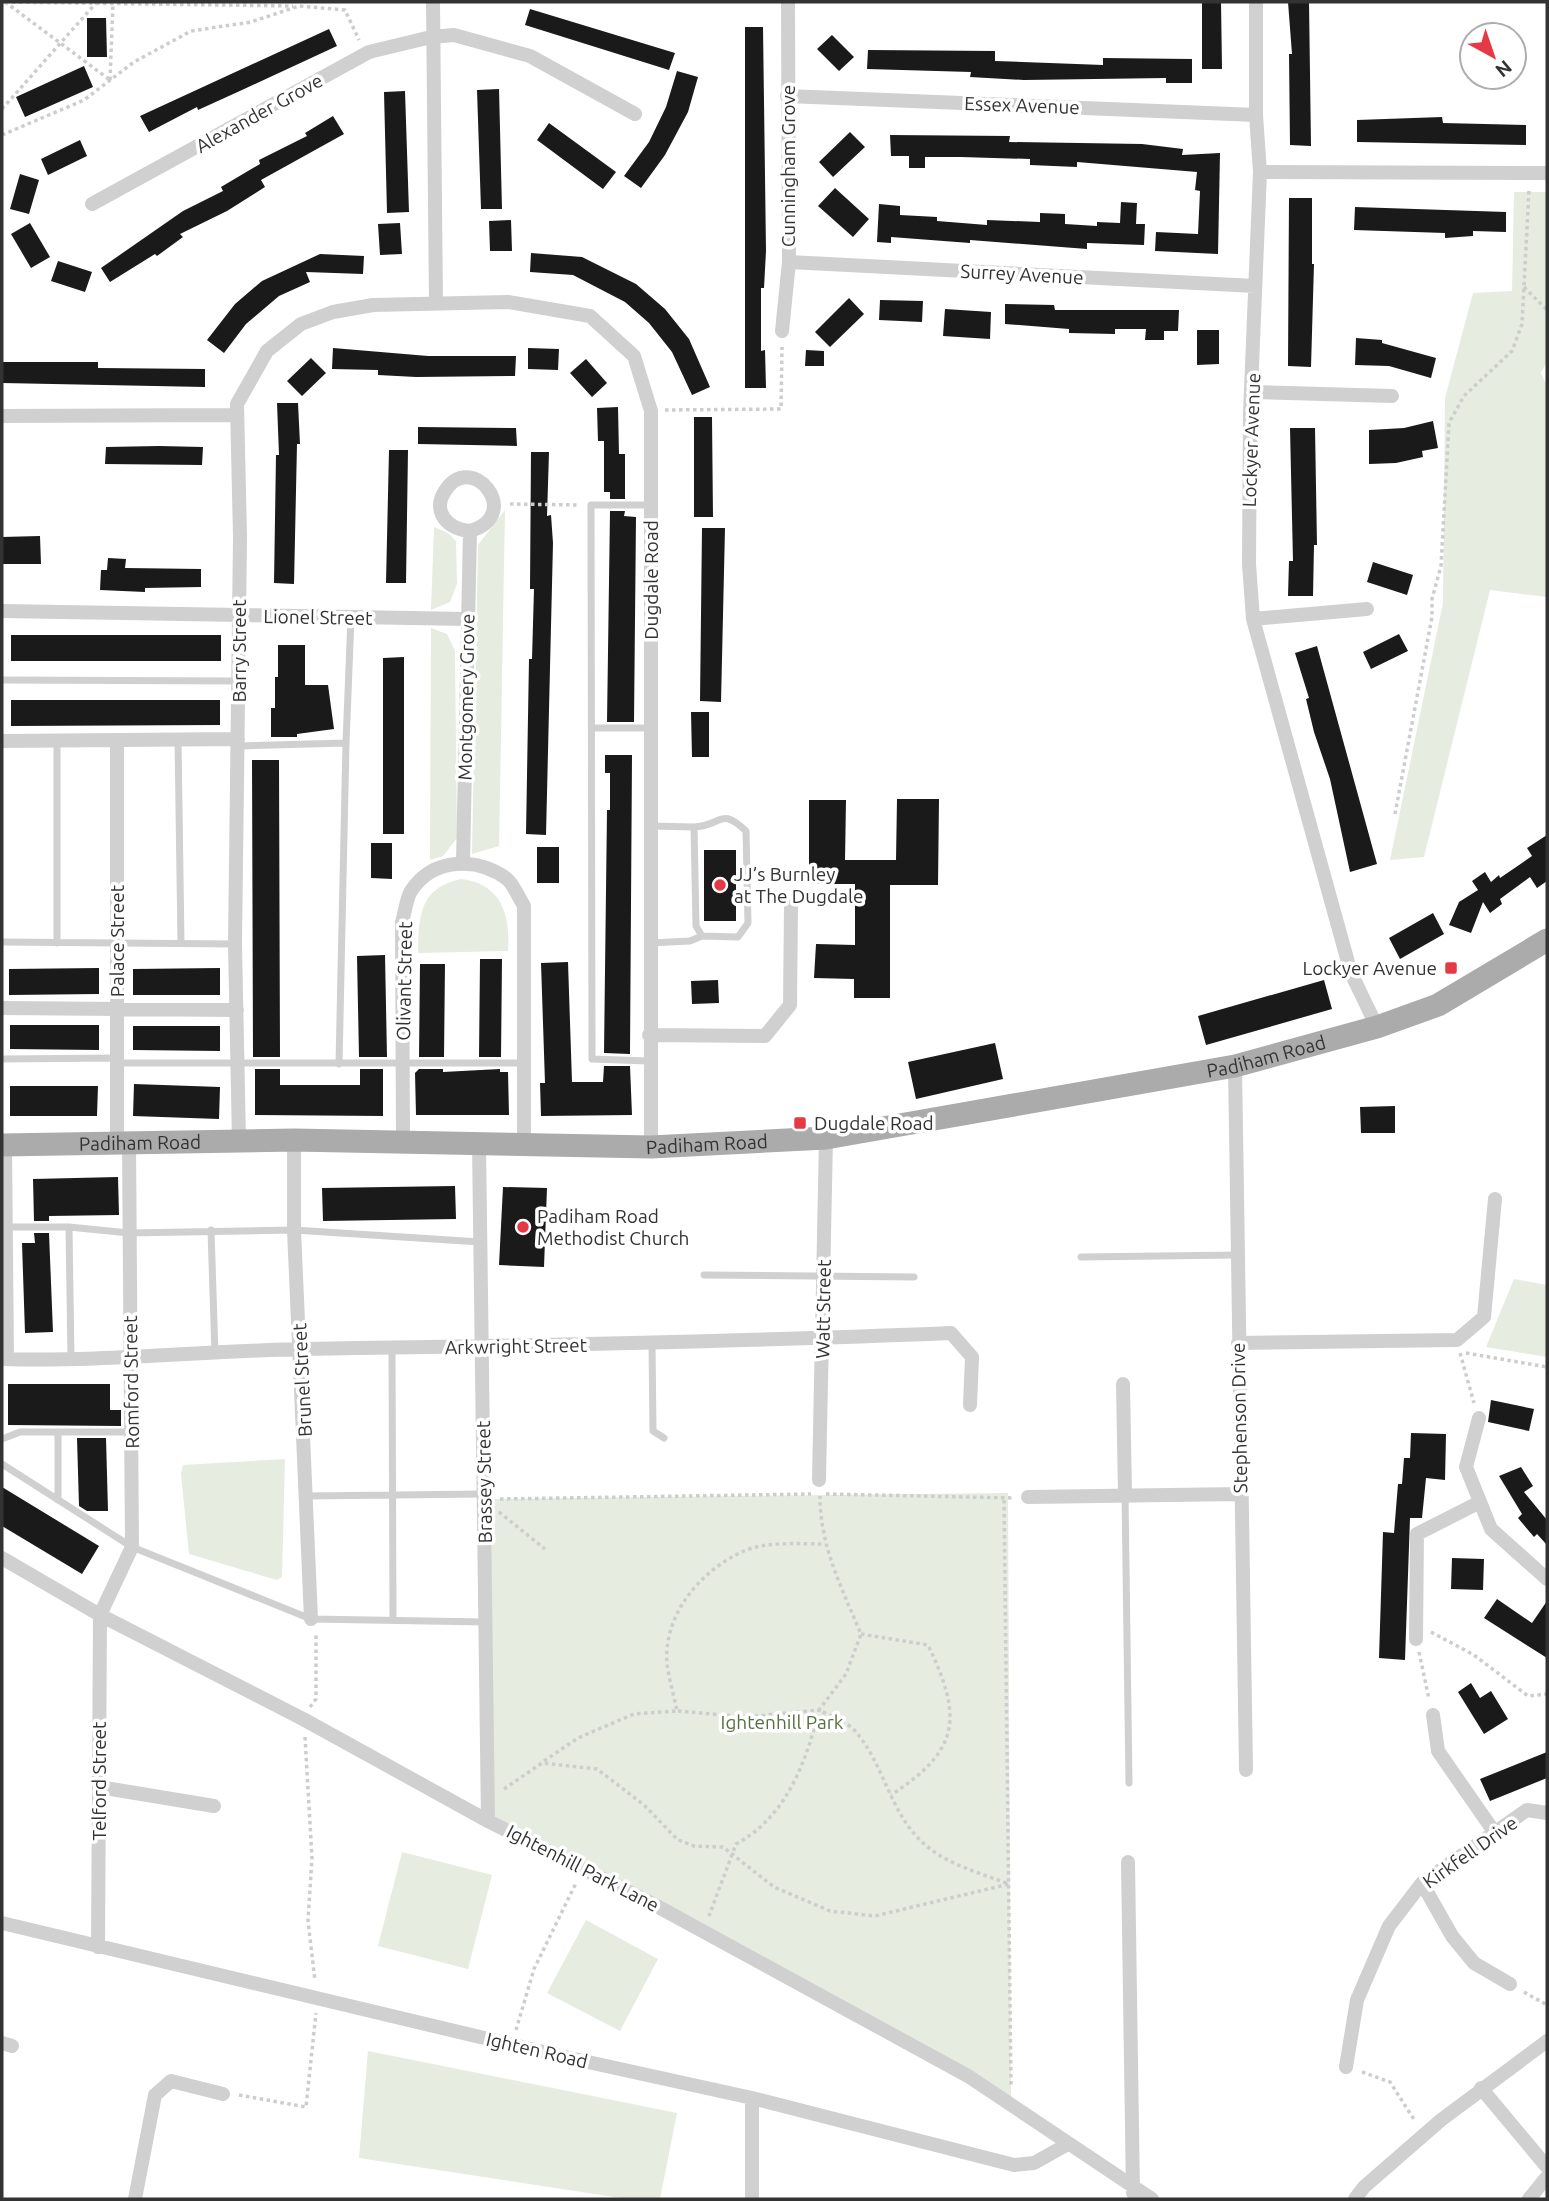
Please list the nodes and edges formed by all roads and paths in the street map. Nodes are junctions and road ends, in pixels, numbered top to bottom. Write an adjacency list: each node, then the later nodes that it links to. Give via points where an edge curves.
1 (5, 2): 5 (path); 9 (path)
2 (432, 2): 8 (street)
3 (788, 2): 12 (street, Cunningham Grove)
4 (1256, 2): 15 (street, Lockyer Avenue)
5 (96, 3): 6 (path); 9 (path)
6 (113, 4): 7 (path); 11 (path)
7 (299, 6): 10 (path, via 345,10); 11 (path, via 251,22 191,31)
8 (432, 37): 10 (street, Alexander Grove); 14 (street, Alexander Grove, via 454,35 530,56); 24 (street)
9 (60, 42): 11 (path); 13 (path)
10 (365, 55): 20 (street, Alexander Grove)
11 (110, 80): 16 (path, via 84,100)
12 (788, 96): 15 (street, Essex Avenue); 21 (street, Cunningham Grove)
13 (2, 109)
14 (635, 114)
15 (1256, 115): 17 (street, Lockyer Avenue)
16 (2, 135)
17 (1260, 172): 18 (street); 22 (street, Lockyer Avenue)
18 (1530, 173): 19 (street); 23 (path)
19 (1547, 173)
20 (92, 204)
21 (789, 262): 22 (street, Surrey Avenue); 26 (street, Cunningham Grove)
22 (1255, 286): 27 (street, Lockyer Avenue)
23 (1524, 287): 25 (path); 52 (path, via 1522,324 1512,351 1464,396 1449,423 1441,566)
24 (436, 304): 29 (street, Dugdale Road, via 508,302 590,316 634,356); 30 (street, Barry Street, via 373,305 301,324 267,351 237,404)
25 (1547, 310)
26 (782, 331): 29 (path, via 781,409)
27 (1252, 392): 28 (street); 41 (street, Lockyer Avenue)
28 (1392, 396)
29 (651, 411): 34 (street, Dugdale Road)
30 (237, 415): 31 (street); 38 (street, Barry Street)
31 (2, 416)
32 (494, 503): 33 (path); 35 (street, via 488,522); 35 (street, via 491,491 473,478 449,484 441,496 441,512 450,525)
33 (588, 505)
34 (651, 505): 44 (lane, via 591,505); 45 (street, Dugdale Road)
35 (470, 531): 40 (street, Montgomery Grove)
36 (1367, 609): 41 (street)
37 (2, 611): 38 (street, Lionel Street)
38 (239, 616): 39 (street, Lionel Street); 43 (street, Barry Street)
39 (351, 618): 40 (street, Lionel Street); 51 (lane)
40 (467, 619): 55 (street, Montgomery Grove)
41 (1252, 619): 68 (street, Lockyer Avenue, via 1351,973)
42 (2, 680): 43 (lane)
43 (239, 681): 50 (street, Barry Street)
44 (592, 728): 45 (lane); 72 (lane, via 592,1059)
45 (650, 728): 53 (street, Dugdale Road)
46 (178, 740): 49 (street); 50 (street); 61 (lane)
47 (2, 741): 48 (street)
48 (57, 741): 49 (street); 60 (lane)
49 (117, 741): 63 (street, Palace Street)
50 (238, 743): 51 (lane); 64 (street, Barry Street)
51 (346, 743): 75 (lane)
52 (1395, 814)
53 (650, 826): 54 (lane); 62 (street, Dugdale Road)
54 (694, 827): 57 (lane, via 696,926); 57 (lane, via 722,817 733,818 746,831 748,923 738,937)
55 (463, 862): 74 (street, via 509,880 524,906); 76 (street, Olivant Street, via 437,868 411,891 402,922)
56 (791, 906): 69 (street, via 790,1005 765,1037)
57 (702, 936): 62 (lane)
58 (1547, 940): 68 (main road, Padiham Road, via 1438,1005)
59 (2, 942): 60 (lane)
60 (57, 943): 63 (lane)
61 (181, 943): 63 (lane); 64 (lane)
62 (650, 943): 69 (street, Dugdale Road)
63 (117, 944): 66 (street, Palace Street)
64 (235, 944): 67 (street, Barry Street)
65 (2, 1008): 66 (street)
66 (117, 1009): 67 (street); 71 (street, Palace Street)
67 (237, 1010): 73 (street, Barry Street)
68 (1377, 1027): 77 (main road, Padiham Road)
69 (649, 1035): 72 (street, Dugdale Road)
70 (2, 1059): 71 (lane)
71 (117, 1060): 73 (lane); 82 (street, Palace Street)
72 (649, 1061): 86 (street, Dugdale Road)
73 (238, 1063): 75 (lane); 80 (street, Barry Street)
74 (524, 1063): 76 (lane); 84 (street)
75 (339, 1064): 76 (lane)
76 (403, 1064): 81 (street, Olivant Street)
77 (1235, 1066): 78 (main road, Padiham Road); 94 (street, Stephenson Drive)
78 (826, 1138): 86 (main road, Padiham Road); 97 (street, Watt Street)
79 (294, 1140): 80 (main road, Padiham Road); 81 (main road, Padiham Road); 91 (street, Brunel Street)
80 (239, 1141): 82 (main road, Padiham Road)
81 (403, 1141): 83 (main road, Padiham Road)
82 (123, 1142): 85 (main road, Padiham Road); 92 (street, Romford Street)
83 (479, 1144): 84 (main road, Padiham Road); 93 (street, Brassey Street)
84 (524, 1144): 86 (main road, Padiham Road)
85 (4, 1145): 88 (street)
86 (651, 1147)
87 (1495, 1199): 101 (street, via 1485,1317 1457,1340)
88 (6, 1227): 89 (lane); 106 (street)
89 (69, 1227): 92 (lane); 107 (lane)
90 (211, 1230): 91 (lane); 92 (lane); 105 (lane)
91 (294, 1230): 93 (lane); 103 (street, Brunel Street)
92 (129, 1233): 108 (street, Romford Street)
93 (481, 1242): 102 (street, Brassey Street)
94 (1237, 1255): 95 (lane); 101 (street, Stephenson Drive)
95 (1081, 1257)
96 (704, 1275): 97 (lane)
97 (825, 1275): 98 (lane); 99 (street, Watt Street)
98 (914, 1277)
99 (823, 1338): 100 (street, Arkwright Street); 111 (street, Arkwright Street, via 951,1333 972,1357); 118 (street, Watt Street)
100 (652, 1343): 102 (street, Arkwright Street); 115 (lane, via 653,1431)
101 (1238, 1343): 120 (street, Stephenson Drive)
102 (482, 1348): 104 (street, Arkwright Street); 123 (street, Brassey Street)
103 (300, 1349): 104 (street, Arkwright Street); 105 (street, Arkwright Street); 121 (street, Brunel Street)
104 (392, 1349): 122 (lane)
105 (215, 1354): 108 (street, Arkwright Street)
106 (4, 1359): 107 (street, Arkwright Street)
107 (71, 1360): 108 (street, Arkwright Street)
108 (130, 1360): 114 (street, Romford Street)
109 (1547, 1367): 112 (path, via 1460,1352)
110 (1123, 1384): 119 (street)
111 (970, 1405)
112 (1479, 1418): 126 (street, via 1466,1467)
113 (58, 1432): 114 (lane); 116 (lane, via 20,1432); 125 (lane)
114 (132, 1432): 128 (street, Romford Street)
115 (664, 1437)
116 (2, 1439)
117 (2, 1464): 125 (lane)
118 (819, 1487): 123 (path); 127 (path); 158 (path, via 1004,1500)
119 (1125, 1494): 120 (street); 124 (street); 146 (lane)
120 (1240, 1494): 145 (street, Stephenson Drive)
121 (307, 1496): 122 (lane); 133 (street, Brunel Street)
122 (391, 1496): 123 (lane); 134 (lane)
123 (484, 1497): 129 (path); 135 (street, Brassey Street)
124 (1028, 1497)
125 (58, 1500): 128 (lane)
126 (1480, 1502): 131 (street, via 1491,1529); 136 (street, via 1417,1534)
127 (825, 1544): 137 (path); 141 (path, via 746,1550 687,1592 669,1633 667,1663)
128 (132, 1547): 132 (street, Romford Street); 133 (lane)
129 (545, 1549)
130 (2, 1558): 132 (street, Ightenhill Park Lane)
131 (1547, 1579)
132 (100, 1615): 143 (street, Ightenhill Park Lane); 147 (street, Telford Street)
133 (314, 1619): 134 (lane); 139 (path)
134 (393, 1620): 135 (lane)
135 (485, 1622): 149 (street, Brassey Street)
136 (1416, 1632): 138 (path, via 1474,1655 1528,1696); 142 (path)
137 (860, 1634): 140 (path, via 846,1674); 148 (path, via 928,1645 950,1704 948,1742 922,1775)
138 (1547, 1694)
139 (316, 1699)
140 (818, 1710): 141 (path, via 746,1717); 148 (path, via 854,1729 884,1774); 154 (path, via 808,1755 790,1788 769,1819 736,1844)
141 (677, 1711): 144 (path, via 634,1714 578,1738)
142 (1433, 1715): 153 (street, via 1438,1751)
143 (303, 1719): 152 (street, Ightenhill Park Lane); 163 (path, via 311,1804 308,1921)
144 (542, 1763): 149 (path); 154 (path, via 597,1769 644,1805 678,1840)
145 (1246, 1770)
146 (1129, 1783)
147 (99, 1787): 150 (street); 161 (street, Telford Street)
148 (891, 1796): 158 (path, via 921,1841 943,1858)
149 (488, 1801): 152 (street, Brassey Street)
150 (214, 1806)
151 (1547, 1813): 153 (street, Kirkfell Drive, via 1528,1810)
152 (488, 1821): 156 (street, Ightenhill Park Lane)
153 (1495, 1833): 157 (street, Kirkfell Drive)
154 (733, 1852): 158 (path, via 774,1887 830,1911 875,1916); 160 (path)
155 (1128, 1862): 176 (street)
156 (582, 1868): 160 (street, Ightenhill Park Lane); 166 (path, via 534,1969)
157 (1422, 1883): 162 (street, via 1452,1936 1474,1963); 167 (street, Kirkfell Drive, via 1389,1926 1357,2000)
158 (1009, 1884): 171 (path)
159 (2, 1923): 161 (street, Ighten Road)
160 (703, 1931): 171 (street, Ightenhill Park Lane, via 968,2076)
161 (98, 1947): 163 (street, Ighten Road)
162 (1510, 1984): 164 (path)
163 (316, 1999): 166 (street, Ighten Road); 169 (path, via 306,2107)
164 (1547, 2005)
165 (1547, 2041): 168 (street)
166 (511, 2045): 170 (street, Ighten Road)
167 (1346, 2067): 172 (path, via 1390,2082)
168 (1481, 2088): 172 (street); 174 (street)
169 (223, 2094): 177 (street, via 171,2081 155,2095)
170 (752, 2098): 173 (street, Ighten Road, via 1014,2165 1034,2163); 178 (street)
171 (1011, 2105): 173 (street, Ightenhill Park Lane)
172 (1424, 2135): 180 (street)
173 (1069, 2144): 176 (street, Ightenhill Park Lane)
174 (1547, 2166)
175 (1547, 2177): 181 (street)
176 (1133, 2193): 179 (street, Ightenhill Park Lane)
177 (135, 2199)
178 (752, 2199)
179 (1152, 2199)
180 (1356, 2199)
181 (1529, 2199)

